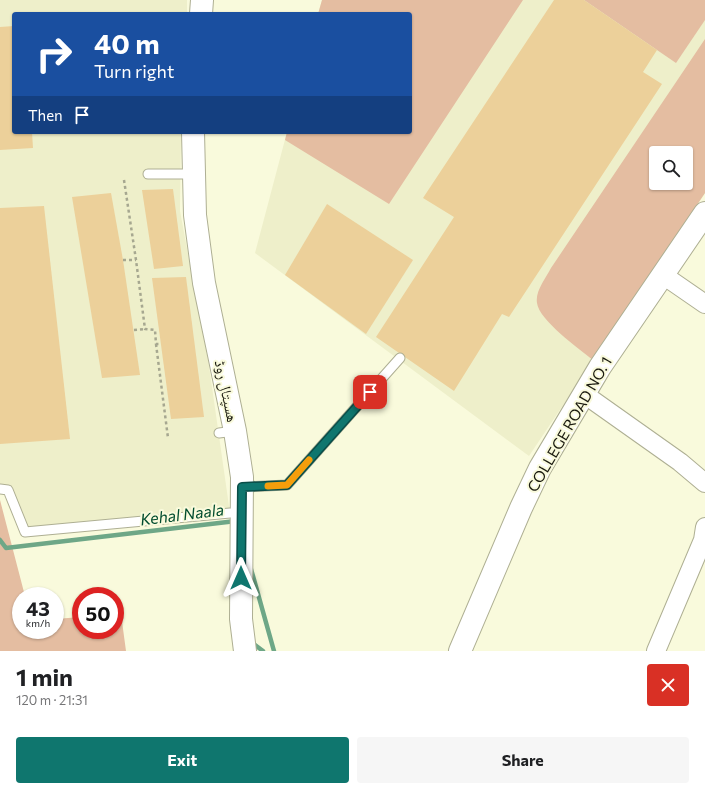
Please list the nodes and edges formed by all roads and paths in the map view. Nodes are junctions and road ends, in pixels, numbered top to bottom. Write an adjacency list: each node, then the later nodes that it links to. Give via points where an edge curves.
1 (202, 0): 2 (main road)
2 (200, 12)
3 (193, 134): 5 (main road, ھسپتال روڈ)
4 (148, 174): 5 (lane)
5 (194, 174): 20 (main road, ھسپتال روڈ, via 195,216 204,283 227,432 242,477)
6 (124, 180): 9 (path)
7 (705, 213): 10 (main road, COLLEGE ROAD NO. 1)
8 (123, 260): 9 (path)
9 (136, 260): 12 (path)
10 (663, 275): 11 (street); 17 (main road, COLLEGE ROAD NO. 1)
11 (705, 304)
12 (144, 329): 13 (path); 14 (path, via 155,330)
13 (134, 330)
14 (156, 344): 15 (path); 18 (path)
15 (161, 344)
16 (400, 358): 20 (lane, via 287,485)
17 (584, 394): 19 (street, via 680,462); 25 (main road, COLLEGE ROAD NO. 1, via 540,468)
18 (168, 438)
19 (705, 483)
20 (242, 487): 22 (main road, ھسپتال روڈ)
21 (0, 489): 22 (lane, via 8,490 25,532)
22 (236, 517): 24 (main road, ھسپتال روڈ, via 241,551 241,619)
23 (705, 527): 26 (street, via 703,540)
24 (245, 647)
25 (460, 651)
26 (656, 651)

